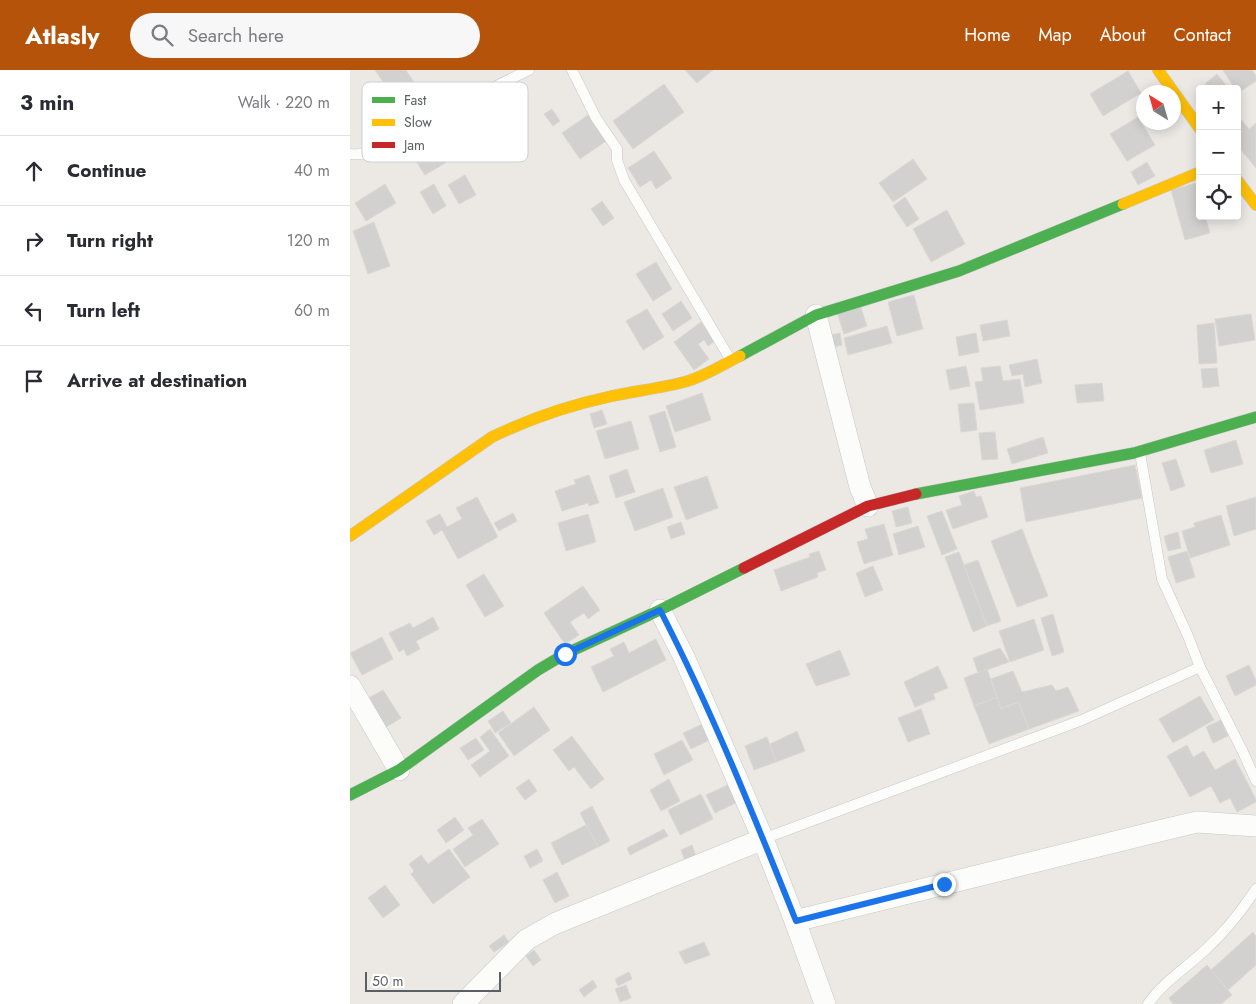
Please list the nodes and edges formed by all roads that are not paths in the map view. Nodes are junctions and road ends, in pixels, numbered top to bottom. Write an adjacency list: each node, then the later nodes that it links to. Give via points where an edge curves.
1 (529, 70): 4 (lane)
2 (572, 70): 10 (lane, via 596,118 617,148 617,160 624,180)
3 (1158, 70): 5 (street)
4 (502, 82)
5 (1196, 123)
6 (1196, 174): 9 (street, via 959,271)
7 (1241, 185): 8 (street)
8 (1256, 205)
9 (816, 315): 10 (street); 13 (street, via 860,487)
10 (731, 360): 14 (street, via 685,382 567,408 514,425)
11 (1256, 417): 12 (street)
12 (1139, 452): 13 (street, via 904,496); 16 (lane, via 1162,579)
13 (868, 506): 15 (street)
14 (350, 536)
15 (660, 610): 18 (street, via 538,670); 22 (street, via 684,657)
16 (1200, 667): 19 (lane); 22 (lane, via 1082,720)
17 (350, 686): 18 (street)
18 (399, 770): 20 (street)
19 (1256, 781)
20 (350, 795)
21 (1256, 826): 24 (street, via 1197,822)
22 (763, 839): 24 (street); 25 (street, via 554,924 526,940)
23 (1256, 889): 27 (lane, via 1219,936)
24 (796, 921): 26 (street)
25 (470, 1002)
26 (825, 1004)
27 (1148, 1004)

